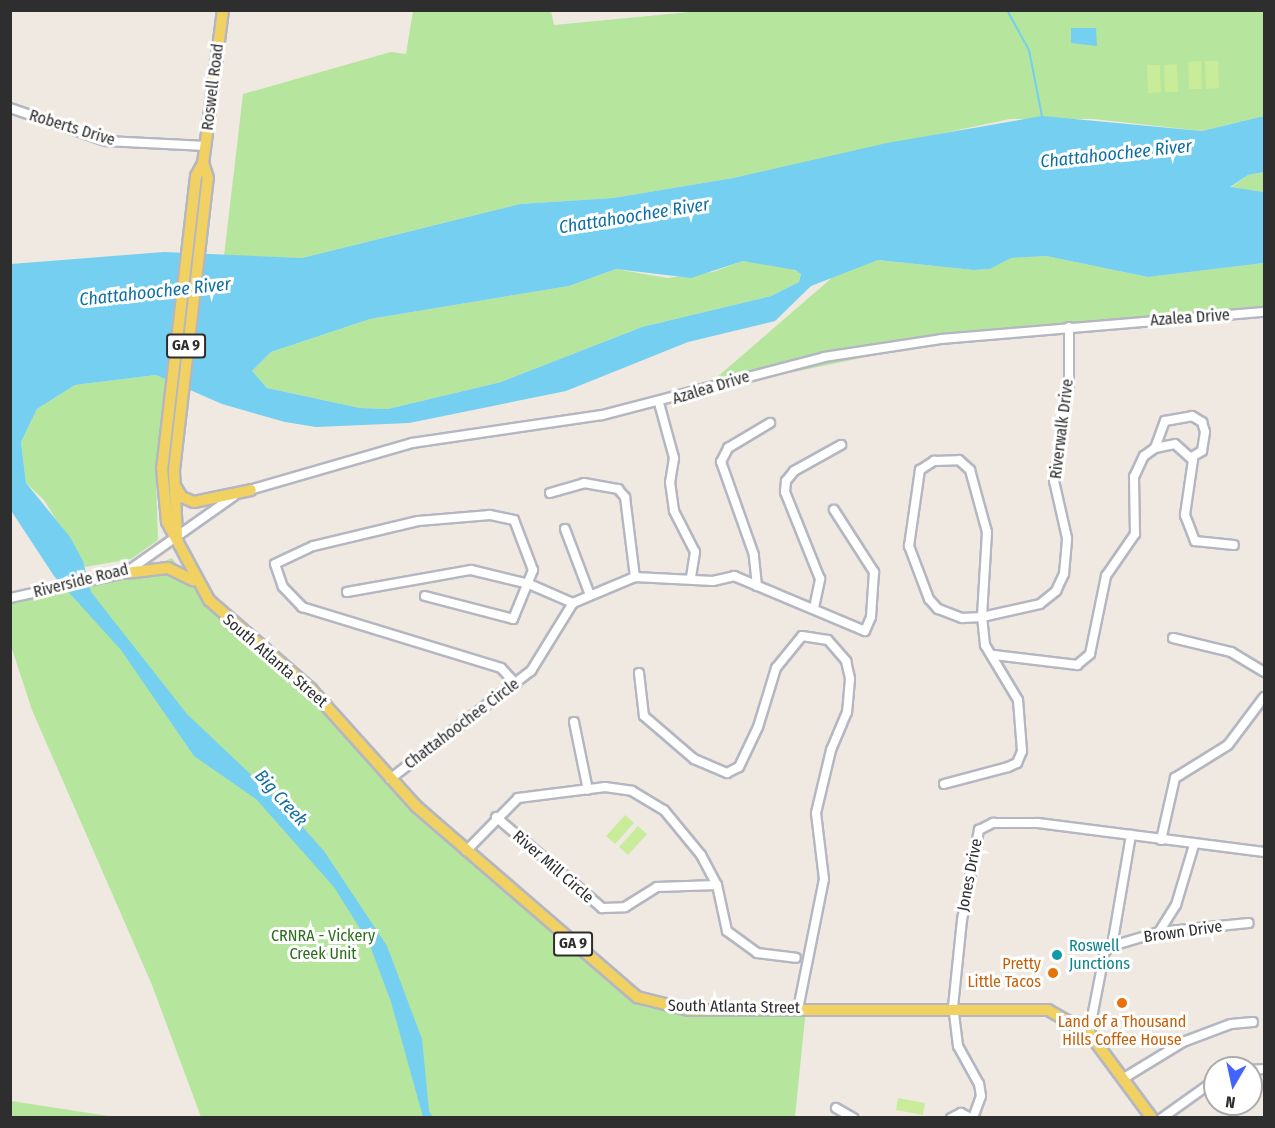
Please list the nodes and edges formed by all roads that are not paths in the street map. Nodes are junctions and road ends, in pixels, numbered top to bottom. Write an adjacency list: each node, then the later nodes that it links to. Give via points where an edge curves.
1 (223, 10): 3 (main road, Roswell Road / GA 9)
2 (10, 108): 3 (street, Roberts Drive, via 106,141)
3 (206, 146): 4 (main road, Roswell Road / GA 9, via 196,176)
4 (194, 233): 12 (main road, South Atlanta Street / GA 9); 17 (main road, South Atlanta Street / GA 9, via 164,451 164,503)
5 (1264, 312): 6 (street, Azalea Drive)
6 (1069, 327): 7 (street, Azalea Drive, via 824,357); 31 (street, Riverwalk Drive, via 1069,384 1054,481 1067,538 1064,574 1056,591 1040,604)
7 (659, 403): 13 (street, Azalea Drive, via 412,443); 21 (street, via 674,458 670,482 674,511 695,552)
8 (770, 423): 23 (street, via 728,448 721,462 754,555)
9 (842, 445): 30 (street, via 794,471 786,481 785,492 820,579)
10 (1155, 448): 11 (street, via 1175,444); 11 (street, via 1165,421 1192,416 1202,422 1205,432 1202,452); 33 (street, via 1143,456 1134,477 1135,534 1106,576 1090,654 1077,665)
11 (1192, 458): 18 (street, via 1195,469 1185,515 1189,532 1203,545)
12 (174, 483): 13 (main road, via 182,497 194,502); 17 (main road, South Atlanta Street / GA 9)
13 (250, 490): 17 (street, Azalea Drive, via 216,505)
14 (550, 493): 20 (street, via 584,483 618,489 625,497)
15 (834, 510): 30 (street, via 874,572 871,617 865,631)
16 (565, 529): 26 (street)
17 (177, 537): 19 (street, Riverside Road); 24 (main road, South Atlanta Street / GA 9)
18 (1234, 545)
19 (125, 573): 24 (main road, via 174,569); 28 (street, Riverside Road)
20 (635, 577): 21 (street); 26 (street)
21 (692, 577): 23 (street, via 713,581 734,576)
22 (529, 584): 25 (street, via 471,570); 27 (street, via 513,618 506,620); 29 (street); 36 (street, via 533,570 519,527 507,516 418,521 354,534 283,557 275,564 283,587 302,607 501,668)
23 (757, 586): 30 (street)
24 (200, 587): 39 (main road, South Atlanta Street / GA 9, via 232,624 311,689)
25 (347, 592)
26 (590, 595): 29 (street)
27 (425, 596)
28 (10, 598)
29 (573, 603): 36 (street, Chattahoochee Circle, via 531,671)
30 (814, 608)
31 (982, 617): 31 (street, via 962,618 938,609 914,566 909,531 916,478 928,463 958,460 970,470 988,548); 33 (street, via 982,634)
32 (1173, 638): 34 (street, via 1231,652)
33 (994, 655): 40 (street, via 1020,709 1022,751 1017,763 1008,767)
34 (1264, 672)
35 (639, 673): 54 (street, via 644,716 694,759 727,773 743,760 776,668 802,636 828,640 846,661 850,679 847,712 831,750 816,813 824,879)
36 (516, 684): 39 (street, Chattahoochee Circle)
37 (1264, 697): 44 (street, via 1228,745 1175,778)
38 (574, 722): 41 (street)
39 (390, 779): 46 (main road, South Atlanta Street / GA 9)
40 (944, 784)
41 (588, 790): 42 (street, via 518,798); 48 (street, via 632,791 656,803 692,841)
42 (496, 817): 46 (street); 48 (street, River Mill Circle, via 602,908 625,907 657,887)
43 (1134, 836): 44 (street); 51 (street); 53 (street, Jones Drive, via 1038,823 993,823 979,830 962,920)
44 (1161, 840): 45 (street)
45 (1194, 845): 47 (street); 50 (street, via 1176,905)
46 (466, 850): 54 (main road, South Atlanta Street / GA 9, via 637,997 676,1009)
47 (1264, 852)
48 (717, 885): 52 (street, via 723,925 735,938 757,953)
49 (1248, 923): 50 (street, Brown Drive)
50 (1159, 932): 51 (street, Brown Drive)
51 (1115, 945): 56 (street, via 1105,951)
52 (796, 958)
53 (953, 1007): 54 (main road, South Atlanta Street / GA 9); 56 (main road, South Atlanta Street / GA 9, via 1048,1010); 60 (street, via 958,1046 979,1084 981,1096)
54 (798, 1009)
55 (1253, 1022): 57 (street, via 1231,1024 1183,1042)
56 (1089, 1033): 57 (main road, South Atlanta Street / GA 9)
57 (1124, 1078): 63 (main road, South Atlanta Street / GA 9)
58 (1203, 1089): 64 (street)
59 (836, 1108): 61 (street)
60 (968, 1117): 62 (street)
61 (853, 1118)
62 (951, 1118)
63 (1152, 1118)
64 (1162, 1118)

